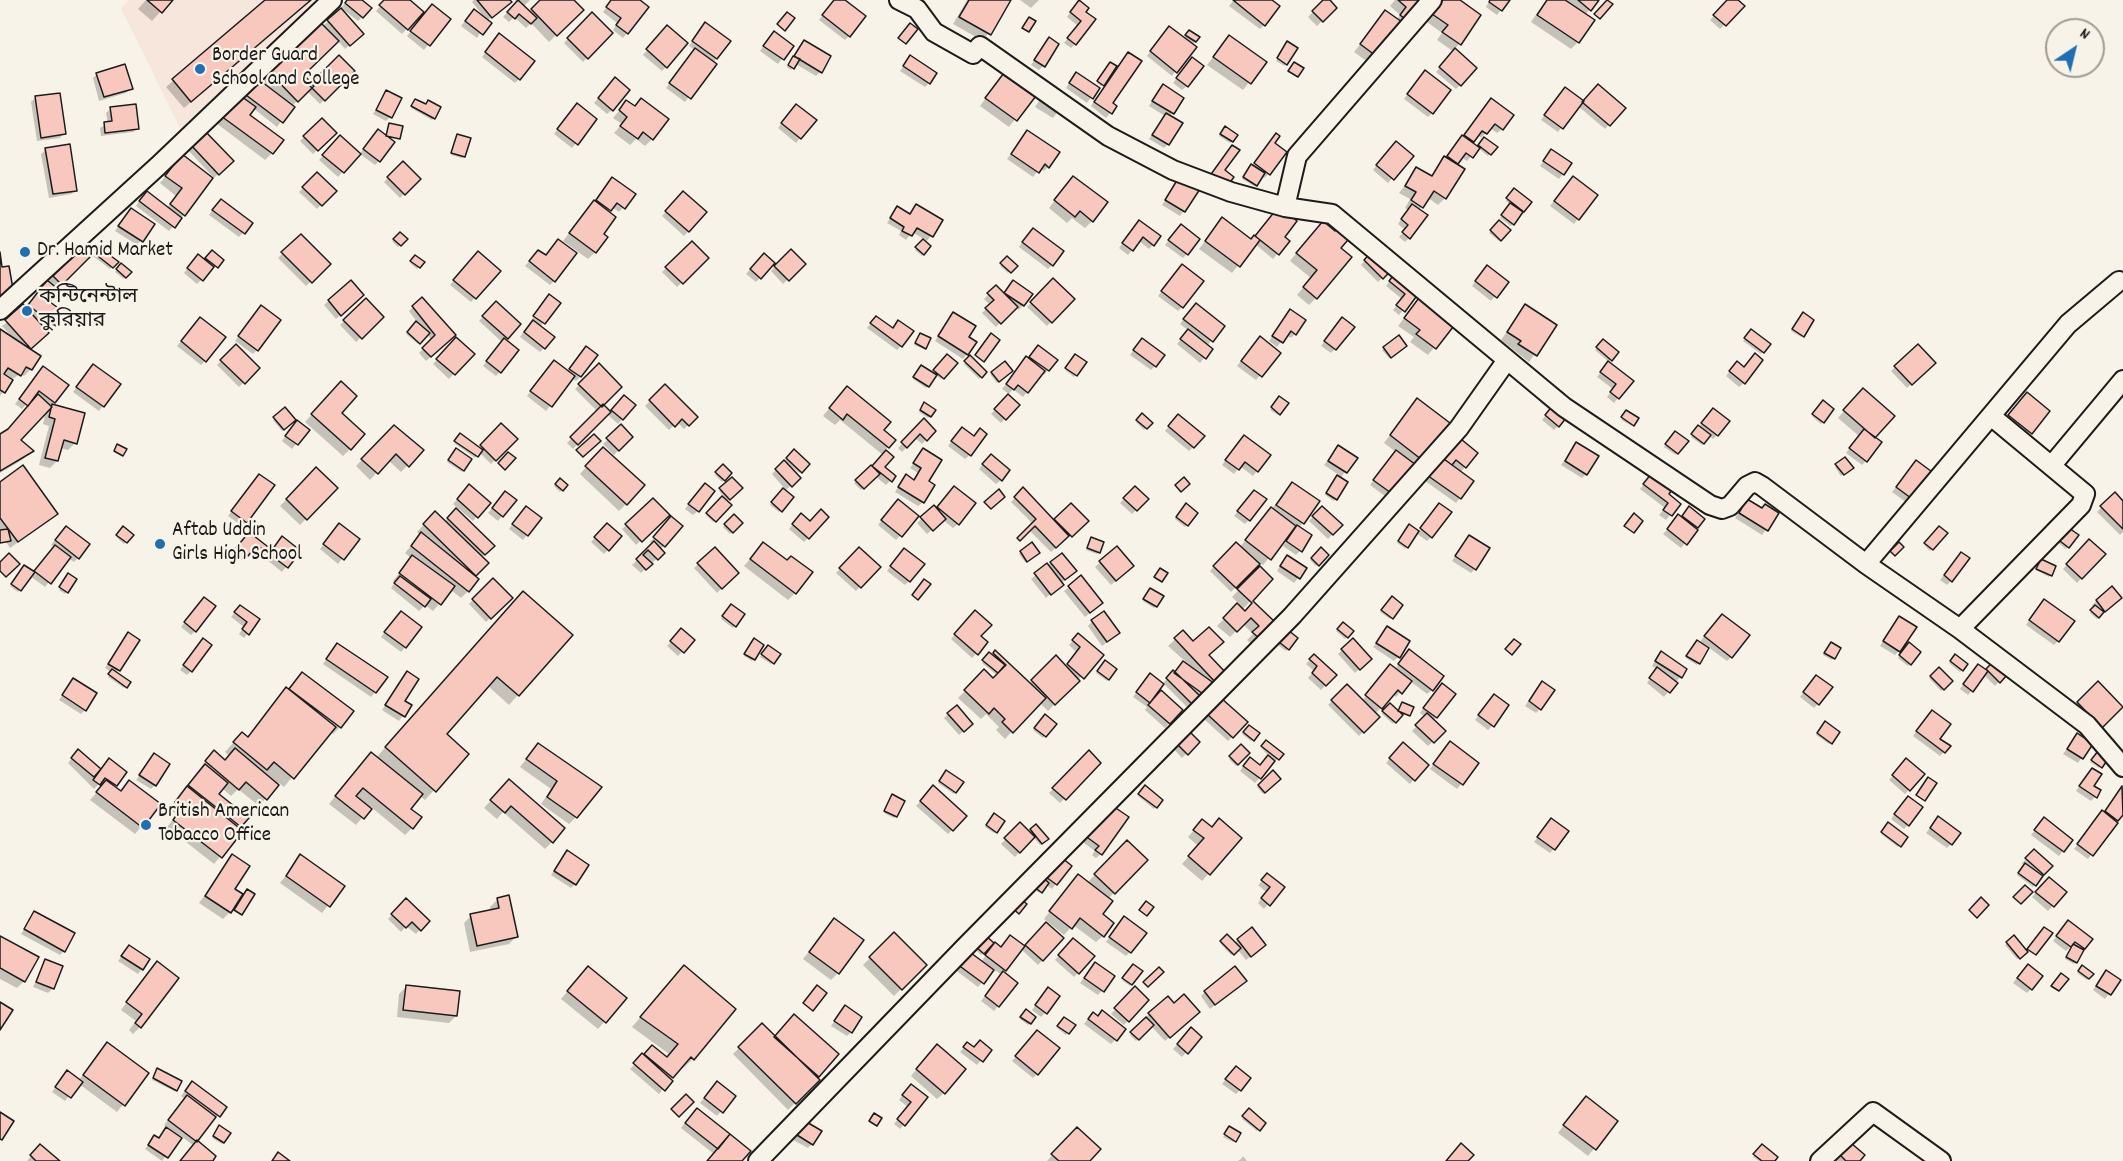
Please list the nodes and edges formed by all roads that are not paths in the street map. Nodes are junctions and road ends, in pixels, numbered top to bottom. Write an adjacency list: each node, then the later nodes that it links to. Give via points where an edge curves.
1 (332, 0): 6 (street)
2 (899, 0): 4 (street, via 917,9 934,32 973,54 980,46 1117,141 1173,170)
3 (1432, 0): 4 (street, via 1297,156)
4 (1285, 207): 7 (street, via 1332,214)
5 (2119, 281): 9 (street, via 2067,324)
6 (0, 310)
7 (1507, 360): 11 (street, via 1564,407 1710,505 1722,509 1730,506 1755,482); 14 (street, via 1459,428 1292,616)
8 (2123, 381): 10 (street)
9 (1991, 416): 10 (street); 11 (street)
10 (2052, 465): 12 (street, via 2085,494 2081,505)
11 (1866, 564): 12 (street)
12 (1960, 629): 13 (street, via 2087,725)
13 (2123, 767)
14 (758, 1161)
15 (1820, 1161): 16 (street, via 1873,1112)
16 (1941, 1161)

